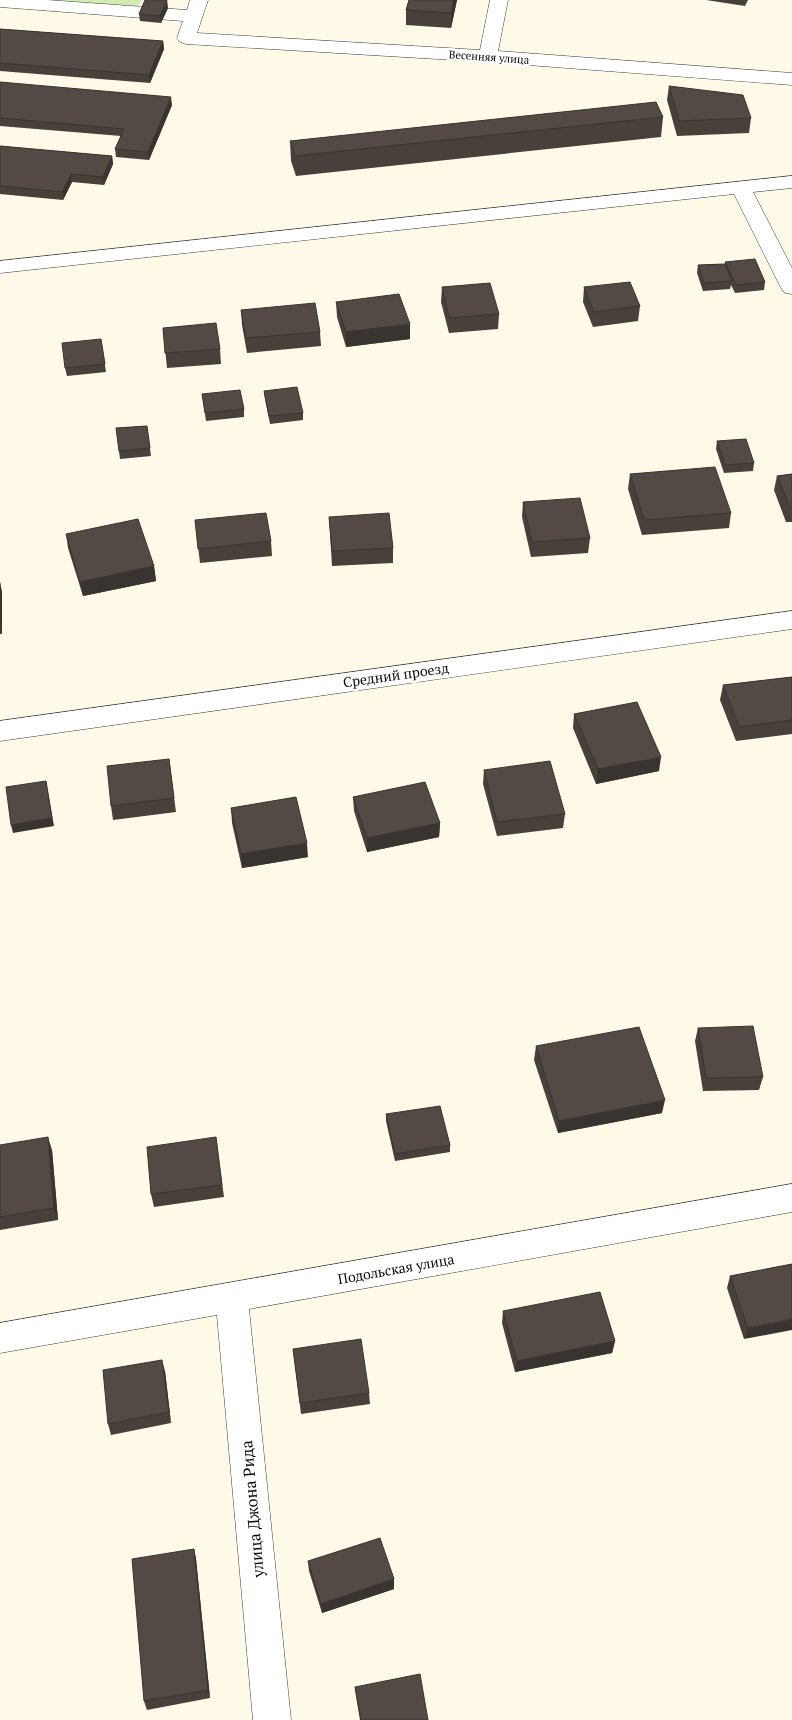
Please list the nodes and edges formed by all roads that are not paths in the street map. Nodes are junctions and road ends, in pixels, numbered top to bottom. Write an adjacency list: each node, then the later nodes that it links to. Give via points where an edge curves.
1 (499, 0): 4 (street)
2 (0, 2): 3 (street)
3 (196, 8): 4 (street, Весенняя улица, via 186,38)
4 (488, 56): 5 (street, Весенняя улица)
5 (792, 79)
6 (792, 182): 7 (street)
7 (740, 188): 8 (street); 9 (street)
8 (0, 268)
9 (792, 288)
10 (792, 620): 11 (street, Средний проезд)
11 (0, 731)
12 (792, 1198): 13 (street, Подольская улица)
13 (232, 1298): 14 (street, Подольская улица); 15 (street, улица Джона Рида)
14 (0, 1338)
15 (272, 1720)

